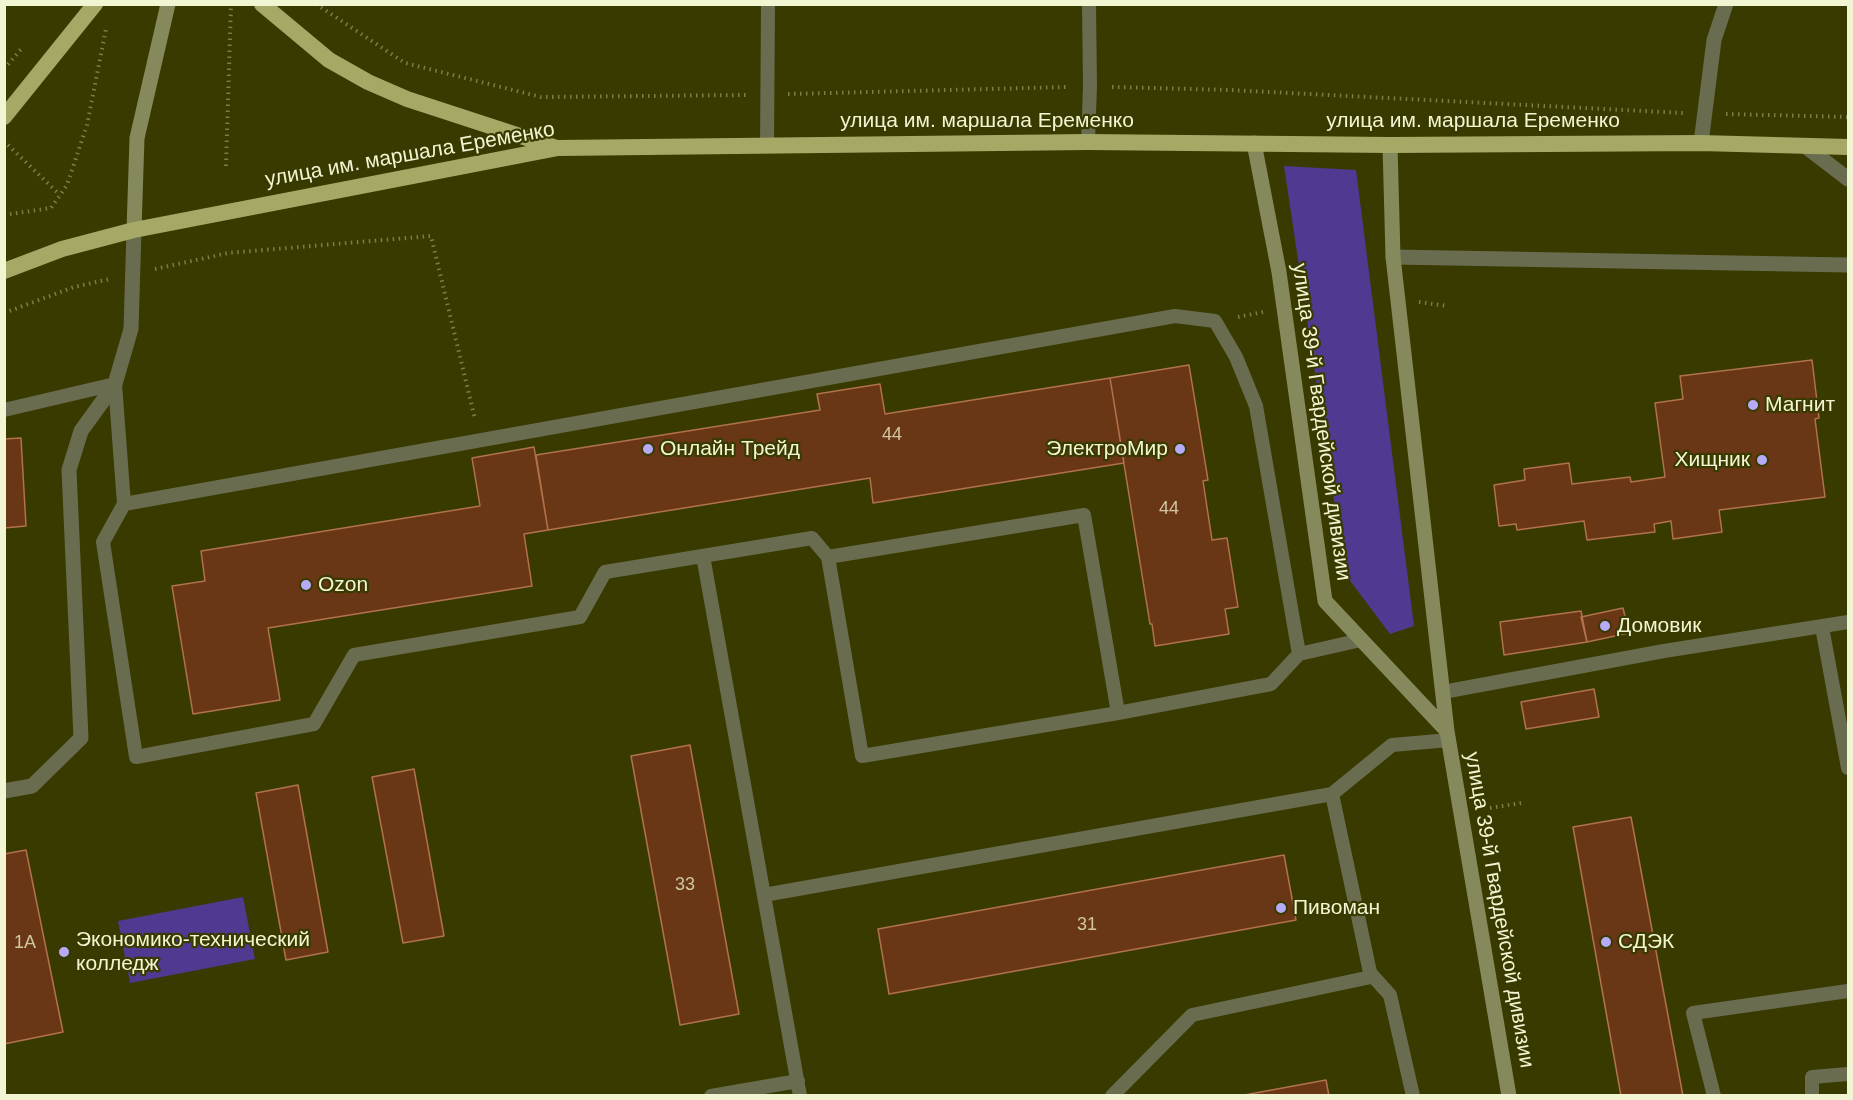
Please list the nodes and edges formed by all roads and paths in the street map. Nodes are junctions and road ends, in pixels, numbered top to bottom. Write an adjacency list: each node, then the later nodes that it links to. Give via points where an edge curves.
1 (95, 4): 15 (highway)
2 (168, 4): 30 (main road, via 137,138)
3 (231, 4): 26 (path)
4 (262, 4): 25 (highway, via 329,60 368,82 407,99)
5 (316, 4): 13 (path, via 405,63 541,97)
6 (768, 4): 13 (lane)
7 (1089, 4): 12 (lane)
8 (1726, 4): 14 (street, via 1714,40)
9 (107, 26): 28 (path, via 87,124)
10 (22, 48): 11 (path)
11 (4, 69)
12 (1090, 86): 13 (path); 14 (path); 17 (lane)
13 (767, 94): 22 (lane)
14 (1705, 114): 16 (path); 19 (street)
15 (4, 117)
16 (1848, 117)
17 (1088, 142): 18 (highway, улица им. маршала Еременко); 22 (highway, улица им. маршала Еременко)
18 (1254, 143): 21 (highway, улица им. маршала Еременко); 45 (main road, улица 39-й Гвардейской дивизии, via 1279,272 1325,601)
19 (1701, 143): 21 (highway, улица им. маршала Еременко); 23 (highway, улица им. маршала Еременко)
20 (8, 145): 28 (path)
21 (1390, 145): 32 (main road, улица 39-й Гвардейской дивизии)
22 (767, 146): 25 (highway, улица им. маршала Еременко)
23 (1805, 146): 24 (highway, улица им. маршала Еременко); 27 (street)
24 (1848, 147)
25 (558, 148): 30 (highway, улица им. маршала Еременко)
26 (226, 166)
27 (1848, 179)
28 (60, 195): 29 (path, via 51,208)
29 (4, 215)
30 (134, 230): 34 (highway, улица им. маршала Еременко, via 62,249); 37 (street, via 131,329)
31 (228, 253): 39 (path, via 431,237)
32 (1393, 257): 33 (street); 47 (main road, улица 39-й Гвардейской дивизии)
33 (1848, 265)
34 (4, 271)
35 (74, 287): 36 (path)
36 (4, 313)
37 (115, 384): 38 (lane); 40 (lane); 52 (street, via 81,431 69,470 81,738 32,786)
38 (4, 410)
39 (480, 440): 40 (lane); 46 (lane, via 1175,316 1215,321 1236,357 1256,406)
40 (124, 504): 41 (lane, via 103,542 136,757 314,724 354,655 580,617 605,572)
41 (703, 556): 42 (lane, via 812,538); 56 (lane)
42 (828, 557): 49 (lane, via 862,756); 49 (lane, via 1084,514)
43 (1848, 622): 44 (lane)
44 (1822, 627): 47 (lane, via 1664,651); 48 (lane)
45 (1361, 640): 46 (lane); 50 (main road, улица 39-й Гвардейской дивизии)
46 (1299, 654): 49 (lane, via 1271,684)
47 (1443, 692): 50 (main road, улица 39-й Гвардейской дивизии)
48 (1843, 709): 51 (lane)
49 (1118, 713)
50 (1448, 736): 53 (lane, via 1392,745); 65 (main road, улица 39-й Гвардейской дивизии)
51 (1848, 768)
52 (4, 791)
53 (1332, 794): 56 (lane); 57 (lane)
54 (1521, 803): 55 (path)
55 (1490, 808)
56 (764, 895): 60 (lane)
57 (1371, 974): 63 (lane, via 1192,1015); 64 (lane, via 1390,995)
58 (1848, 991): 66 (lane, via 1693,1012)
59 (1848, 1074): 67 (lane, via 1812,1077)
60 (798, 1081): 61 (lane); 62 (lane)
61 (711, 1095)
62 (800, 1095)
63 (1113, 1095)
64 (1413, 1095)
65 (1509, 1095)
66 (1714, 1095)
67 (1812, 1095)

